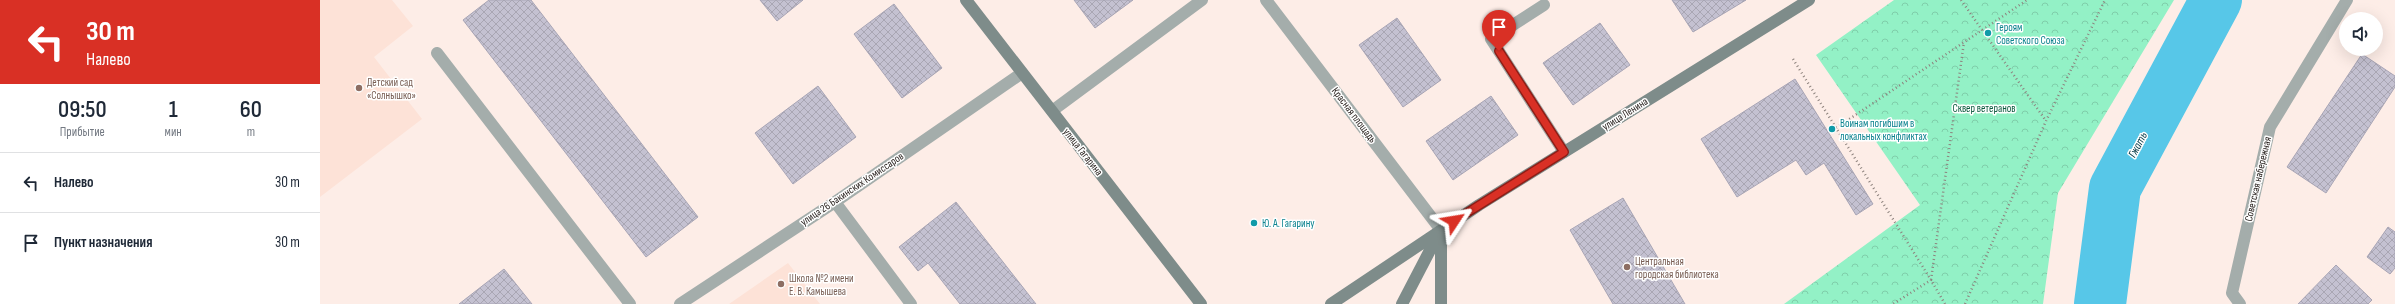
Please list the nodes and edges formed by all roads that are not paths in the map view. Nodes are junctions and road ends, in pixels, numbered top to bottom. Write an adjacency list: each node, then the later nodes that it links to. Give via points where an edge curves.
1 (966, 0): 8 (main road, улица Гагарина)
2 (1202, 0): 9 (street)
3 (1266, 0): 12 (street, Красная площадь)
4 (1809, 0): 10 (main road, улица Ленина)
5 (2347, 0): 20 (street, Советская набережная, via 2270,127 2232,293)
6 (1544, 5): 10 (street, via 1491,39)
7 (437, 53): 13 (street)
8 (1022, 73): 9 (main road, улица Гагарина); 11 (street, улица 26 Бакинских Комиссаров)
9 (1052, 111): 16 (main road, улица Гагарина)
10 (1564, 152): 12 (main road, улица Ленина)
11 (835, 202): 14 (street, улица 26 Бакинских Комиссаров); 15 (street)
12 (1441, 230): 17 (main road, улица Ленина); 18 (main road); 19 (main road)
13 (630, 304)
14 (680, 304)
15 (911, 304)
16 (1201, 304)
17 (1331, 304)
18 (1402, 304)
19 (1441, 304)
20 (2240, 304)

